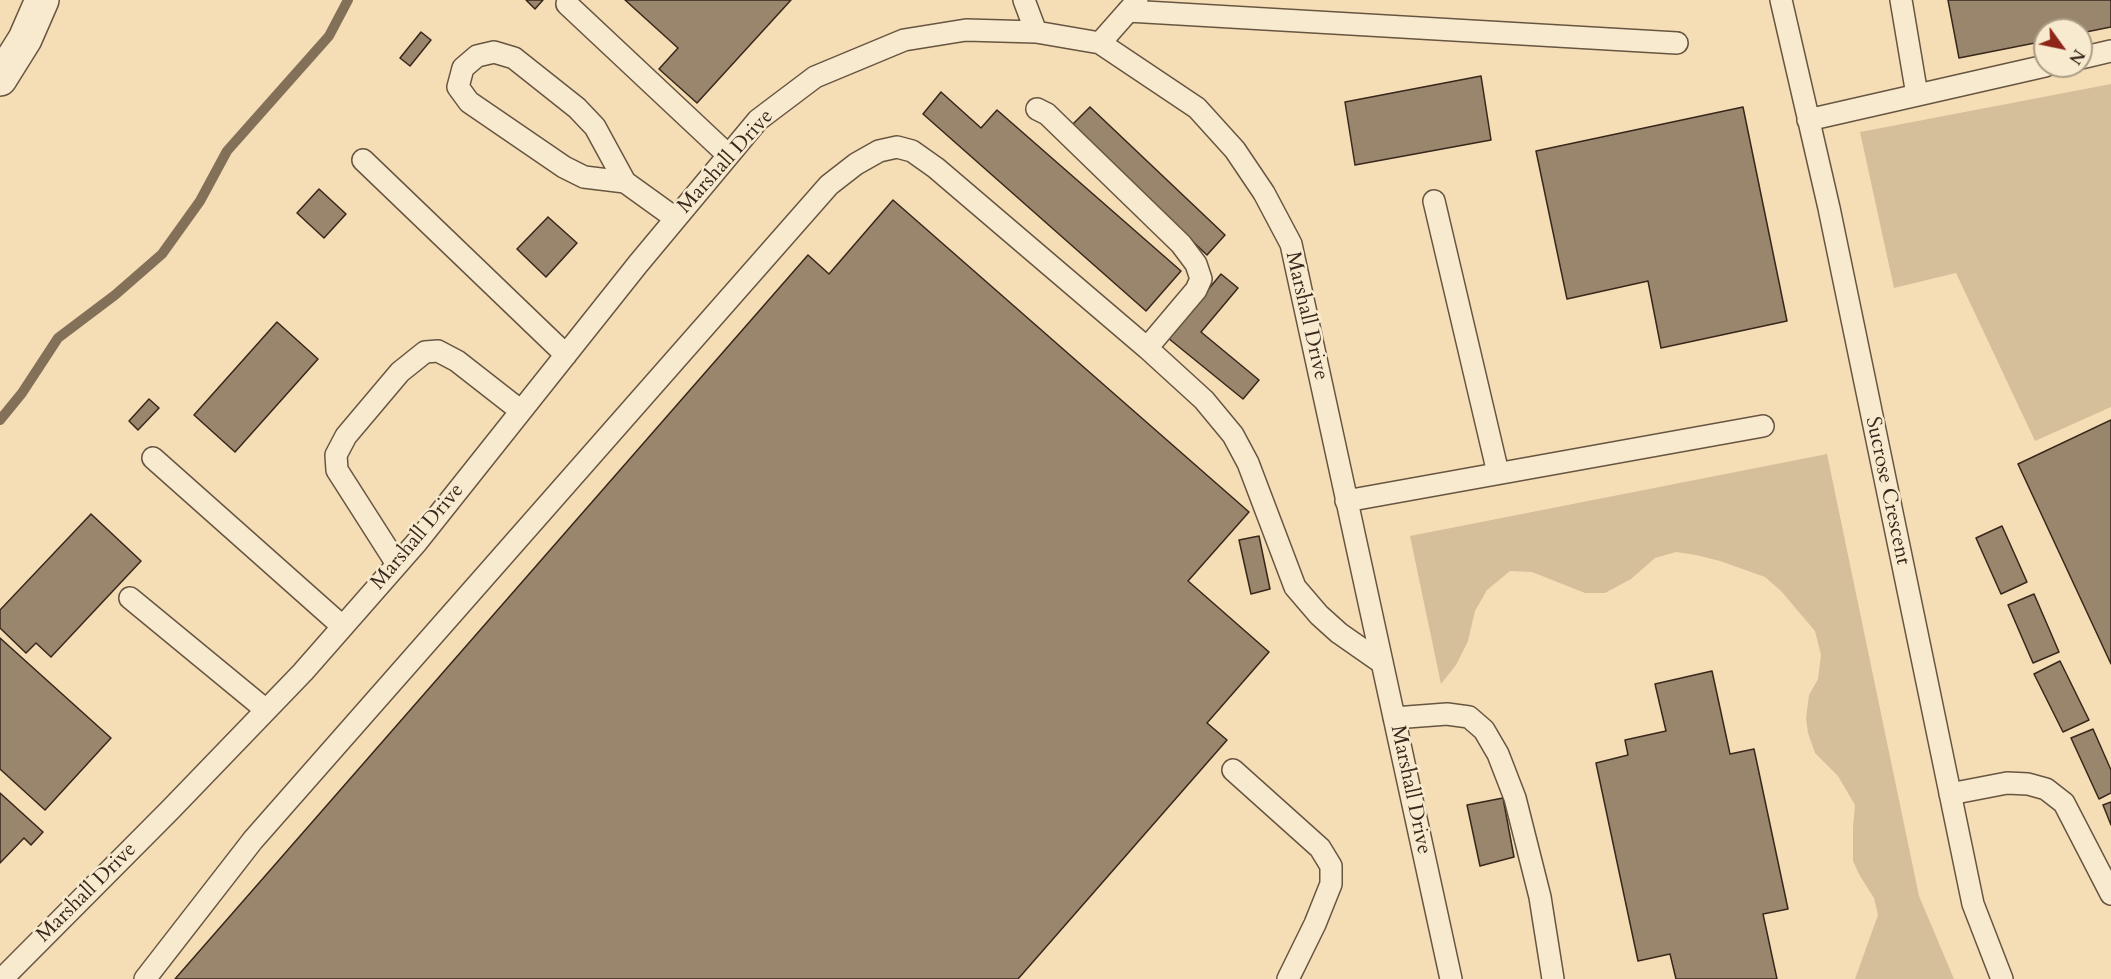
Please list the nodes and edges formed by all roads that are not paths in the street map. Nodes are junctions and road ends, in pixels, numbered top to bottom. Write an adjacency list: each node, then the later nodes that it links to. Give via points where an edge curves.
1 (42, 0): 13 (street, via 25,39)
2 (1024, 0): 7 (lane)
3 (1781, 0): 16 (lane, Sucrose Crescent)
4 (1901, 0): 14 (lane)
5 (567, 4): 17 (lane)
6 (1133, 6): 8 (lane); 9 (lane)
7 (1036, 32): 9 (lane, Marshall Drive); 17 (lane, Marshall Drive, via 966,30 904,40 815,77 758,120)
8 (1677, 43)
9 (1100, 44): 28 (lane, Marshall Drive, via 1197,108 1235,150 1264,193 1291,244)
10 (2111, 51): 11 (lane)
11 (2093, 55)
12 (2033, 69): 14 (lane)
13 (0, 78)
14 (1917, 96): 16 (lane)
15 (1037, 110): 22 (lane, via 1047,114 1181,244 1196,264 1201,279 1196,290)
16 (1808, 120): 36 (lane, Sucrose Crescent)
17 (728, 155): 21 (lane, Marshall Drive)
18 (363, 160): 23 (lane)
19 (626, 182): 19 (lane, via 584,177 478,109 458,87 463,68 477,56 494,52 514,58 595,127); 21 (lane)
20 (1434, 201): 27 (lane)
21 (675, 219): 23 (lane, Marshall Drive)
22 (1147, 348): 32 (lane, via 1204,400 1233,435 1248,463 1294,587 1339,633); 39 (lane, via 912,151 897,147 879,151 856,164 829,185 261,831)
23 (566, 355): 24 (lane, Marshall Drive)
24 (521, 411): 29 (lane, Marshall Drive); 29 (lane, via 457,361 438,351 425,352 400,372 346,435 336,455 337,470)
25 (1763, 426): 27 (lane)
26 (153, 458): 31 (lane)
27 (1498, 473): 28 (lane)
28 (1346, 501): 32 (lane, Marshall Drive)
29 (397, 564): 31 (lane, Marshall Drive)
30 (130, 598): 33 (lane)
31 (342, 626): 33 (lane, Marshall Drive)
32 (1382, 663): 34 (lane, Marshall Drive)
33 (266, 710): 38 (lane, Marshall Drive)
34 (1394, 718): 41 (lane, Marshall Drive); 42 (lane, via 1447,714 1469,717 1484,730 1515,798 1540,897)
35 (1233, 770): 40 (lane, via 1320,848 1331,866 1331,885)
36 (1950, 794): 37 (lane, via 2007,783 2046,789 2064,803); 43 (lane, Sucrose Crescent, via 1973,904)
37 (2111, 894)
38 (2, 979)
39 (145, 979)
40 (1288, 979)
41 (1451, 979)
42 (1553, 979)
43 (2002, 979)

